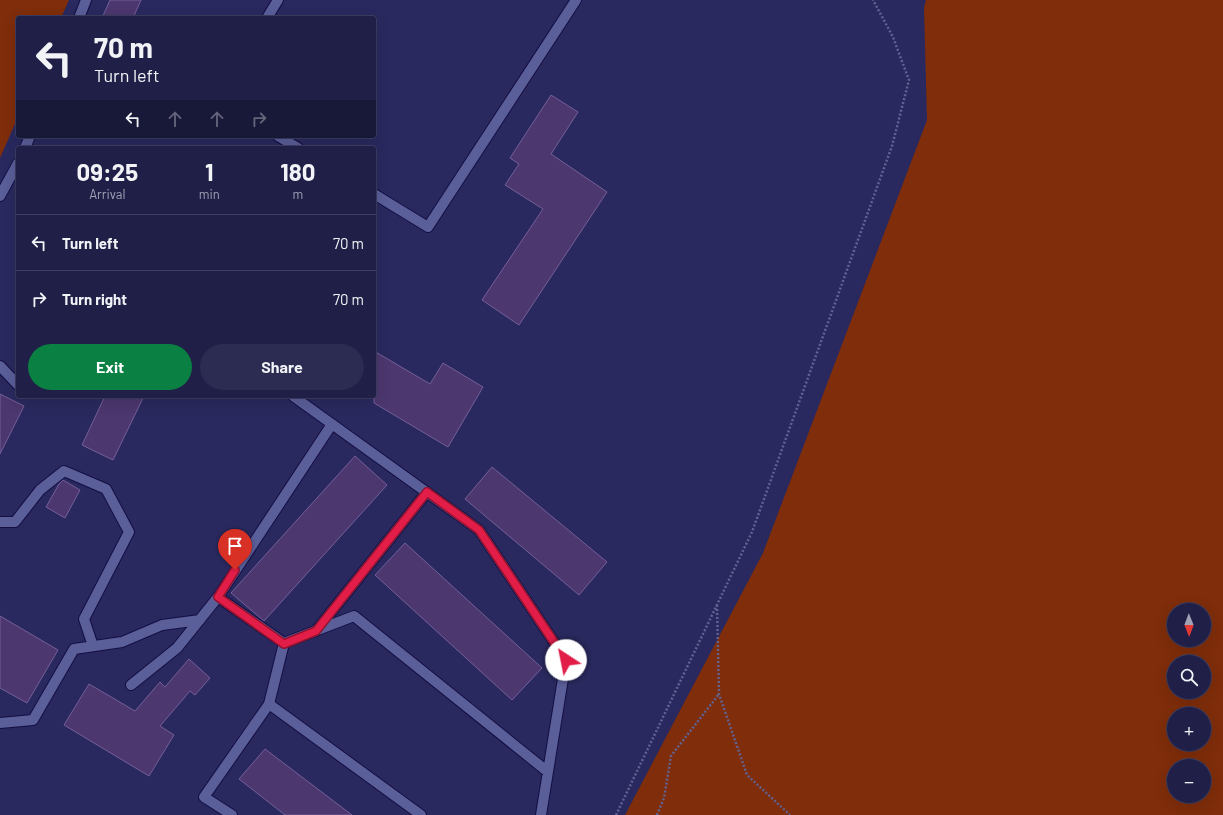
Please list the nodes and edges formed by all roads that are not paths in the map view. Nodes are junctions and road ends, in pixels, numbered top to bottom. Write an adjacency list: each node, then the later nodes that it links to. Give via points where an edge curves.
1 (86, 0): 4 (lane)
2 (278, 0): 5 (lane)
3 (576, 0): 9 (lane, via 428,227)
4 (80, 16)
5 (268, 16)
6 (281, 138): 7 (lane)
7 (295, 146)
8 (16, 167): 10 (lane)
9 (376, 195)
10 (0, 196)
11 (0, 366): 12 (lane)
12 (16, 383)
13 (296, 398): 14 (lane)
14 (332, 424): 15 (lane); 17 (lane)
15 (427, 492): 19 (lane); 25 (lane, via 479,530 566,660)
16 (0, 522): 21 (lane, via 15,522 40,490 64,471 106,489 129,532 84,619)
17 (218, 597): 18 (lane); 20 (lane)
18 (200, 620): 21 (lane, via 162,625 122,642); 22 (lane, via 177,648)
19 (316, 631): 20 (lane); 25 (lane, via 354,616)
20 (284, 644): 23 (lane)
21 (93, 646): 24 (lane, via 74,650 33,720)
22 (131, 684)
23 (269, 704): 26 (lane, via 204,797); 27 (lane)
24 (0, 723)
25 (548, 772): 28 (lane)
26 (232, 815)
27 (421, 815)
28 (541, 815)

